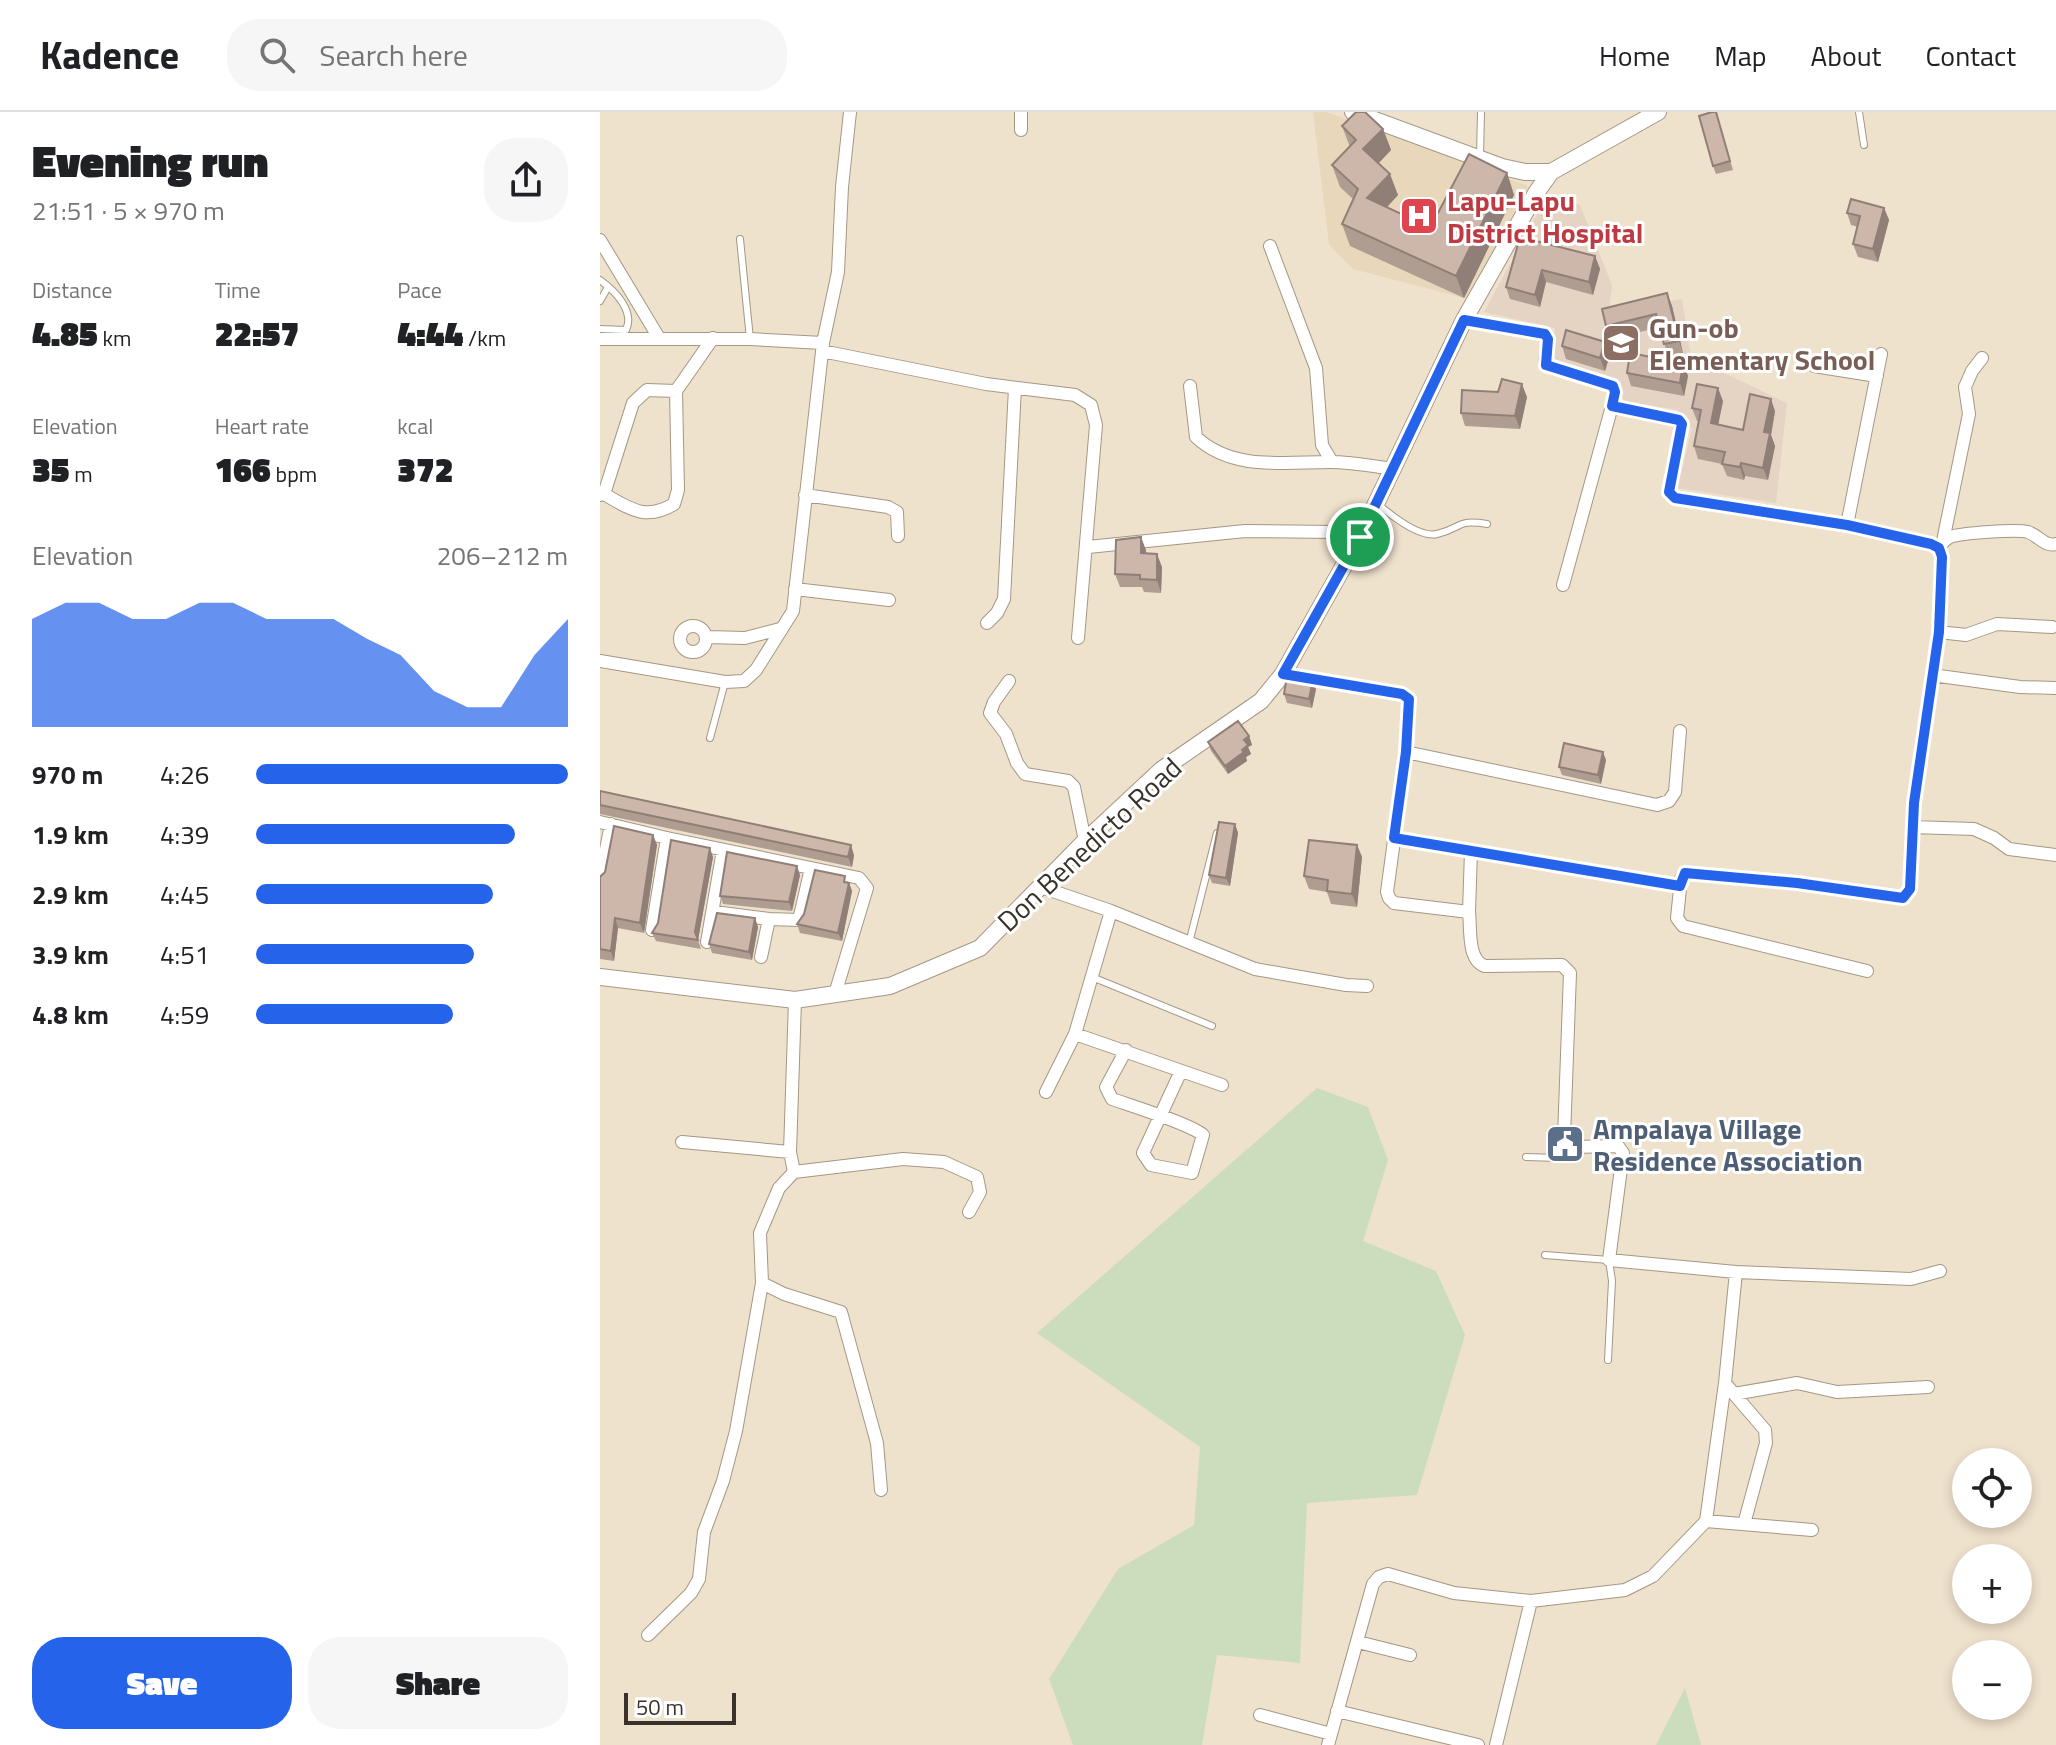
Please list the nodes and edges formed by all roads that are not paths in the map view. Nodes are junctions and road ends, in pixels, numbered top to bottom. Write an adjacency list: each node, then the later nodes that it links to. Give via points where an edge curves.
1 (850, 112): 23 (street, via 838,272)
2 (1021, 112): 7 (street)
3 (1353, 112): 9 (street)
4 (1481, 112): 9 (lane)
5 (1658, 112): 10 (street)
6 (1859, 112): 8 (lane)
7 (1021, 130)
8 (1864, 145)
9 (1480, 159): 10 (street, via 1525,172)
10 (1551, 172): 17 (street, Don Benedicto Road)
11 (740, 239): 22 (lane)
12 (600, 240): 19 (street)
13 (1270, 246): 32 (street, via 1316,368 1322,445)
14 (600, 280): 15 (lane)
15 (608, 287): 16 (lane); 18 (lane, via 630,322 626,330)
16 (600, 301)
17 (1464, 320): 31 (street, via 1545,334 1546,365 1613,386); 33 (street, Don Benedicto Road)
18 (600, 329)
19 (659, 338): 20 (street); 21 (street)
20 (713, 338): 22 (street); 30 (street)
21 (600, 339)
22 (750, 339): 23 (street)
23 (822, 347): 29 (street); 35 (street)
24 (1881, 354): 27 (street)
25 (1982, 358): 42 (street, via 1965,387 1969,414)
26 (1814, 366): 27 (street)
27 (1877, 376): 38 (street)
28 (1190, 386): 32 (street, via 1196,437 1219,454 1283,464)
29 (1015, 388): 43 (street, via 1075,395 1091,405 1096,425); 47 (street, via 1004,599)
30 (676, 391): 34 (street, via 647,390 633,403); 34 (street, via 674,504 661,512 634,511)
31 (1612, 406): 38 (street, via 1676,418 1682,424 1669,492 1675,498); 44 (street)
32 (1332, 462): 33 (street)
33 (1393, 469): 36 (street, Don Benedicto Road)
34 (602, 494)
35 (805, 495): 39 (street, via 888,507 897,512); 45 (street)
36 (1377, 502): 37 (lane, via 1429,535 1465,521); 40 (street, Don Benedicto Road)
37 (1487, 524)
38 (1847, 525): 42 (street)
39 (898, 536)
40 (1360, 537): 43 (street, via 1245,531); 54 (street, Don Benedicto Road)
41 (2056, 544): 42 (street, via 2016,530 1967,534)
42 (1941, 545): 50 (street)
43 (1088, 547): 52 (street)
44 (1563, 585)
45 (795, 589): 46 (street); 49 (street, via 793,611)
46 (889, 600)
47 (987, 623)
48 (2052, 627): 50 (street, via 1997,624 1966,635)
49 (780, 629): 51 (street, via 745,638); 57 (street, via 756,670 744,681)
50 (1939, 632): 55 (street)
51 (707, 637)
52 (1078, 638)
53 (600, 661): 57 (street)
54 (1283, 674): 61 (street, via 1402,694 1409,699); 67 (street, Don Benedicto Road, via 1261,701 1161,770)
55 (1932, 675): 58 (street); 63 (street)
56 (1009, 681): 67 (street, via 990,713 1025,774 1068,781 1074,787)
57 (725, 682): 60 (lane)
58 (2056, 688)
59 (1680, 731): 61 (street, via 1675,792 1657,805)
60 (710, 738)
61 (1406, 752): 66 (street)
62 (605, 823): 65 (street); 72 (street)
63 (1912, 827): 70 (street, via 1974,829 2009,849); 73 (street, via 1910,889 1903,898 1685,873)
64 (1217, 833): 81 (lane)
65 (667, 838): 68 (street); 79 (street)
66 (1394, 838): 69 (street); 77 (street, via 1387,892 1394,903)
67 (1085, 841): 74 (street, Don Benedicto Road)
68 (723, 850): 71 (street); 76 (street)
69 (1471, 851): 73 (street); 77 (street)
70 (2056, 855)
71 (811, 868): 78 (street, via 799,920); 87 (street, via 859,878 867,888)
72 (600, 880)
73 (1680, 886): 83 (street, via 1677,918 1683,926)
74 (1041, 887): 75 (street); 87 (street, Don Benedicto Road, via 980,948 964,957 890,986)
75 (1111, 911): 81 (street); 85 (street)
76 (714, 912): 78 (street); 80 (street)
77 (1469, 912): 97 (street, via 1478,964 1562,965 1570,973 1564,1137)
78 (769, 919): 82 (street)
79 (652, 930)
80 (707, 942)
81 (1189, 943): 86 (street, via 1255,969)
82 (761, 957)
83 (1867, 971)
84 (600, 977): 88 (street, Don Benedicto Road)
85 (1092, 977): 89 (lane); 90 (street)
86 (1367, 986)
87 (835, 994): 88 (street, Don Benedicto Road)
88 (795, 1000): 98 (street)
89 (1212, 1026)
90 (1075, 1034): 91 (street); 94 (street)
91 (1126, 1050): 92 (street); 95 (street, via 1106,1087 1108,1094)
92 (1181, 1071): 93 (street); 95 (street)
93 (1222, 1085)
94 (1046, 1092)
95 (1161, 1118): 95 (street, via 1203,1135 1192,1173 1151,1165 1145,1159 1143,1153)
96 (682, 1142): 98 (street)
97 (1572, 1147): 99 (lane, via 1559,1158); 103 (street, via 1618,1146 1623,1153)
98 (790, 1152): 100 (street)
99 (1526, 1157)
100 (794, 1172): 101 (street, via 903,1159 944,1162 981,1184); 106 (street, via 779,1188 760,1233)
101 (969, 1212)
102 (1545, 1255): 103 (lane)
103 (1609, 1260): 105 (street); 107 (lane)
104 (1940, 1271): 105 (street, via 1911,1279)
105 (1736, 1272): 109 (street)
106 (762, 1283): 110 (street, via 841,1312 877,1443); 115 (street, via 736,1431 704,1532 699,1579)
107 (1608, 1360)
108 (1928, 1387): 109 (street, via 1837,1392 1797,1383)
109 (1730, 1389): 111 (street); 112 (street, via 1765,1430)
110 (881, 1490)
111 (1706, 1521): 112 (street); 114 (street, via 1653,1576 1625,1590)
112 (1744, 1524): 113 (street)
113 (1812, 1530)
114 (1531, 1601): 116 (street, via 1454,1593 1388,1574 1373,1584); 122 (street)
115 (648, 1635)
116 (1358, 1642): 117 (street); 118 (street)
117 (1410, 1655)
118 (1337, 1711): 120 (street); 121 (street)
119 (1260, 1715): 120 (street)
120 (1329, 1740)
121 (1478, 1745)
122 (1496, 1745)

